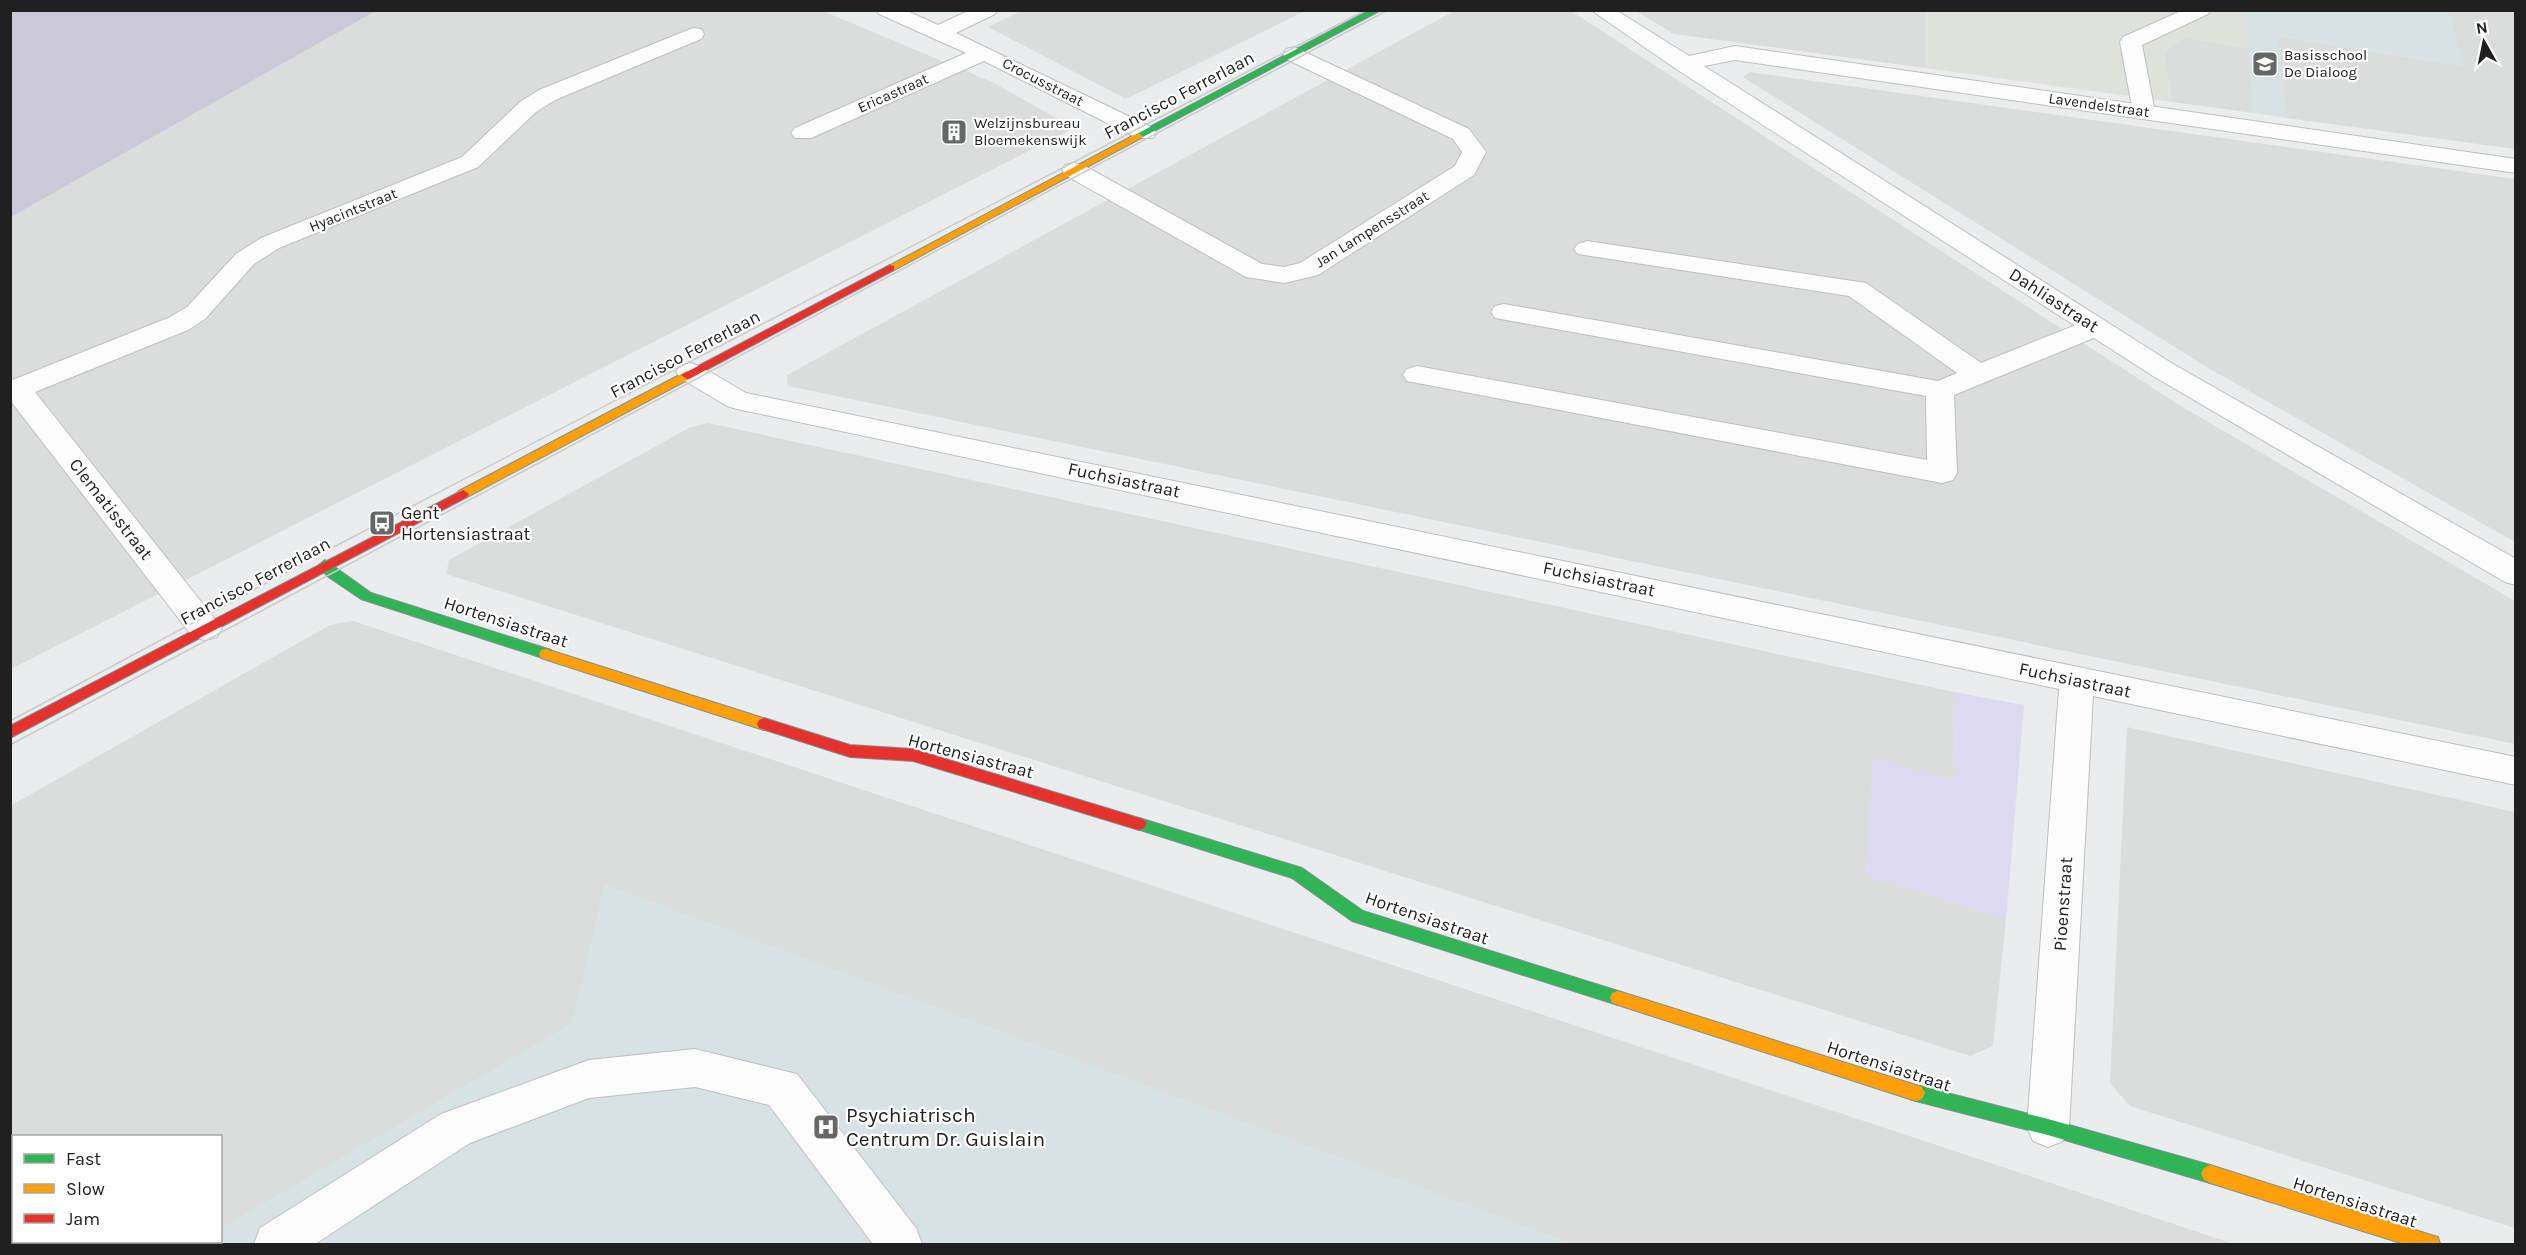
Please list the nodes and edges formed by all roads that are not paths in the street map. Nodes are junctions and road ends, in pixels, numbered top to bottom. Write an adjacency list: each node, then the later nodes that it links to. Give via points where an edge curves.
1 (886, 10): 6 (street, Crocusstraat)
2 (988, 10): 6 (street)
3 (1377, 10): 9 (street, Francisco Ferrerlaan)
4 (1601, 10): 10 (street, Dahliastraat)
5 (2201, 10): 11 (street, via 2131,42)
6 (940, 32): 8 (street, Crocusstraat)
7 (693, 34): 22 (street, Hyacintstraat, via 547,95 528,107 470,162 270,243 245,259 196,313 178,324)
8 (984, 52): 12 (street, Crocusstraat); 13 (street, Ericastraat)
9 (1294, 54): 12 (street, Francisco Ferrerlaan); 15 (street, Jan Lampensstraat, via 1461,134 1474,152 1465,170 1309,269 1284,275 1255,271)
10 (1684, 64): 11 (street, Lavendelstraat, via 1735,53); 18 (street, Dahliastraat)
11 (2144, 112): 14 (street, Lavendelstraat, via 2253,131)
12 (1145, 133): 15 (street, Francisco Ferrerlaan)
13 (803, 134)
14 (2516, 166)
15 (1074, 170): 19 (street, Francisco Ferrerlaan)
16 (1587, 249): 21 (street, via 1857,289)
17 (1504, 312): 23 (street)
18 (2096, 327): 21 (street); 25 (street, Dahliastraat, via 2163,370)
19 (690, 372): 24 (street, Francisco Ferrerlaan); 27 (street, Fuchsiastraat, via 737,400)
20 (1417, 375): 23 (street, via 1942,473)
21 (1979, 375): 23 (street)
22 (17, 389): 26 (street, Clematisstraat)
23 (1940, 390)
24 (325, 565): 26 (street, Francisco Ferrerlaan); 30 (street, Hortensiastraat, via 366,596 850,751 913,755 1297,873 1358,916 1950,1104)
25 (2516, 574)
26 (205, 628): 28 (street, Francisco Ferrerlaan)
27 (2077, 681): 29 (street, Fuchsiastraat); 30 (street, Pioenstraat)
28 (10, 733)
29 (2516, 771)
30 (2048, 1127): 33 (street, Hortensiastraat, via 2153,1156)
31 (276, 1245): 32 (street, via 456,1128 589,1078 695,1068 782,1088)
32 (900, 1245)
33 (2431, 1245)

